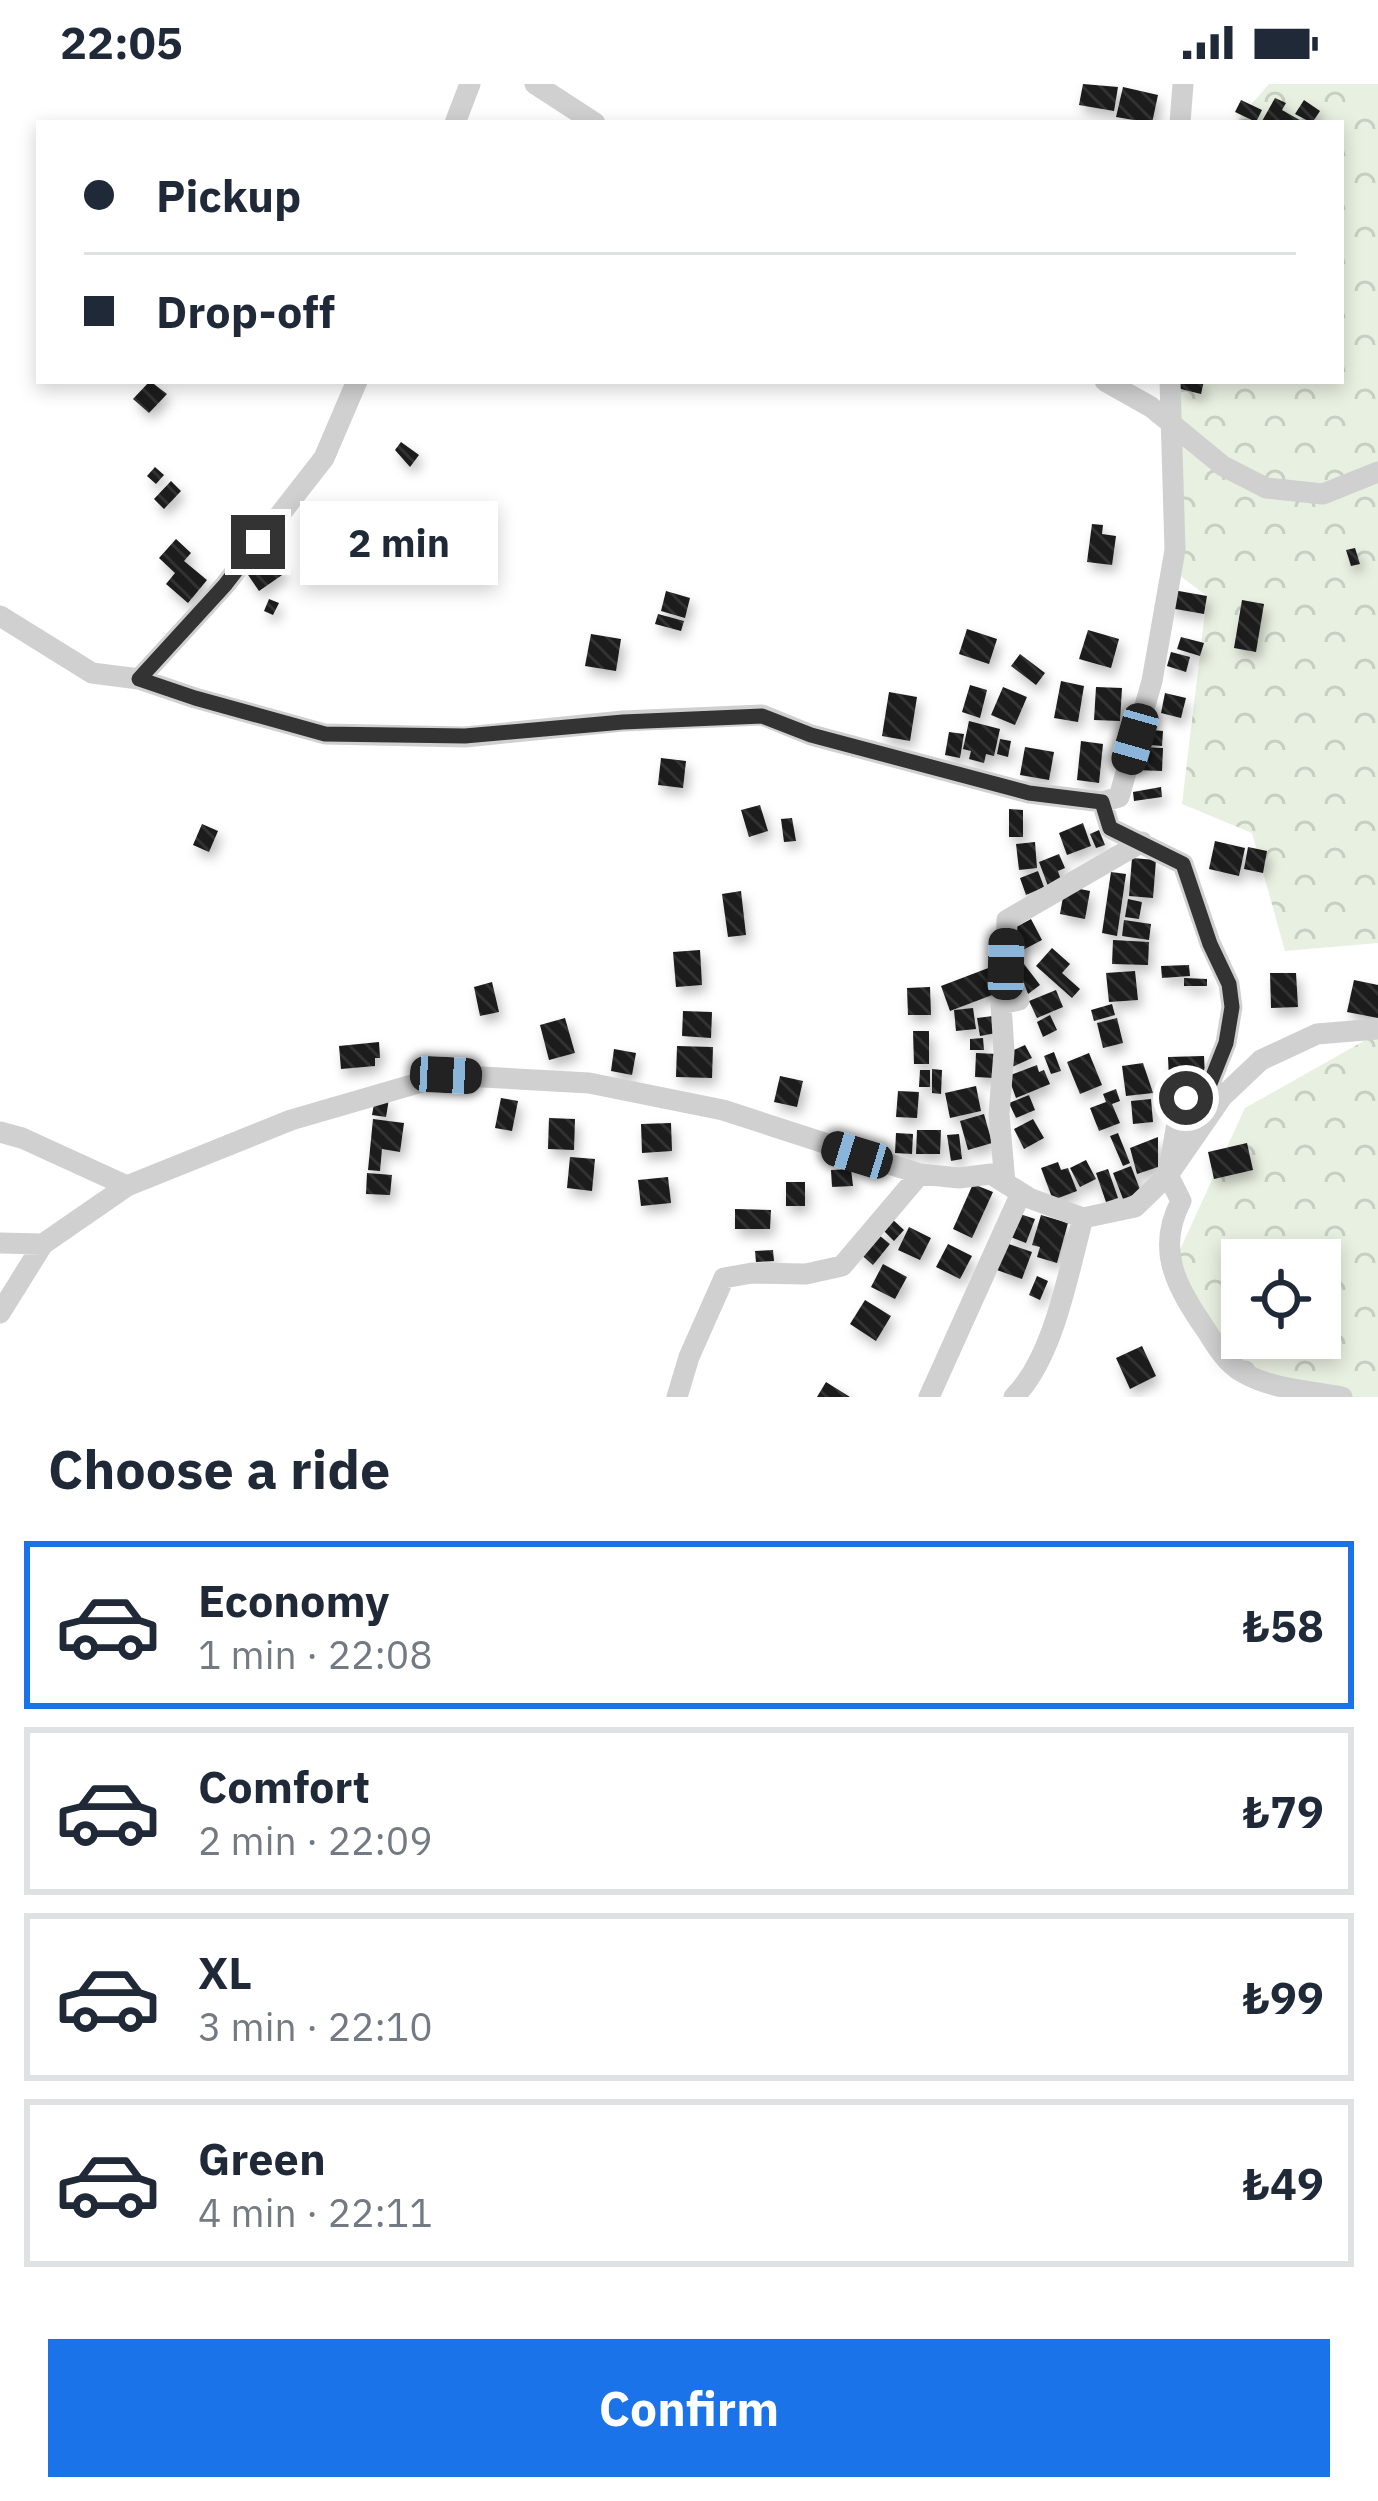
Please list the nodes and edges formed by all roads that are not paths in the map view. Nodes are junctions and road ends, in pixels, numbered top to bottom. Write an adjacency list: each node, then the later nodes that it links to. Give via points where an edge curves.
1 (470, 84): 4 (street)
2 (535, 84): 5 (street)
3 (1184, 84): 6 (street)
4 (456, 120)
5 (591, 120)
6 (1180, 120)
7 (356, 384): 13 (street, via 324,458)
8 (1110, 384): 10 (street)
9 (1170, 384): 10 (street)
10 (1169, 423): 11 (street, via 1266,488 1323,494); 14 (street, via 1174,550 1152,681 1119,797)
11 (1378, 472)
12 (0, 616): 13 (street, via 92,673)
13 (139, 679): 14 (street, via 325,734 465,736 762,716 1029,793)
14 (1102, 802): 15 (street, via 1110,828)
15 (1142, 842): 19 (street, via 1183,864 1232,1007 1209,1086 1180,1106); 21 (street, via 1007,920 1006,964 1018,1000 1001,1004 999,1114)
16 (1378, 1028): 19 (street, via 1317,1034 1261,1060 1222,1096)
17 (0, 1132): 20 (street)
18 (920, 1174): 20 (street, via 723,1110 589,1083 446,1075 291,1120); 21 (street, via 991,1174); 27 (street, via 842,1266 724,1278)
19 (1168, 1175): 22 (street, via 1135,1207); 26 (street, via 1181,1201 1168,1228 1184,1297)
20 (128, 1186): 24 (street)
21 (1012, 1188): 22 (street); 28 (street)
22 (1083, 1218): 29 (street, via 1056,1316 1029,1382)
23 (0, 1243): 24 (street)
24 (43, 1244): 25 (street)
25 (0, 1313)
26 (1257, 1389): 30 (street)
27 (677, 1397)
28 (929, 1397)
29 (1014, 1397)
30 (1342, 1397)

